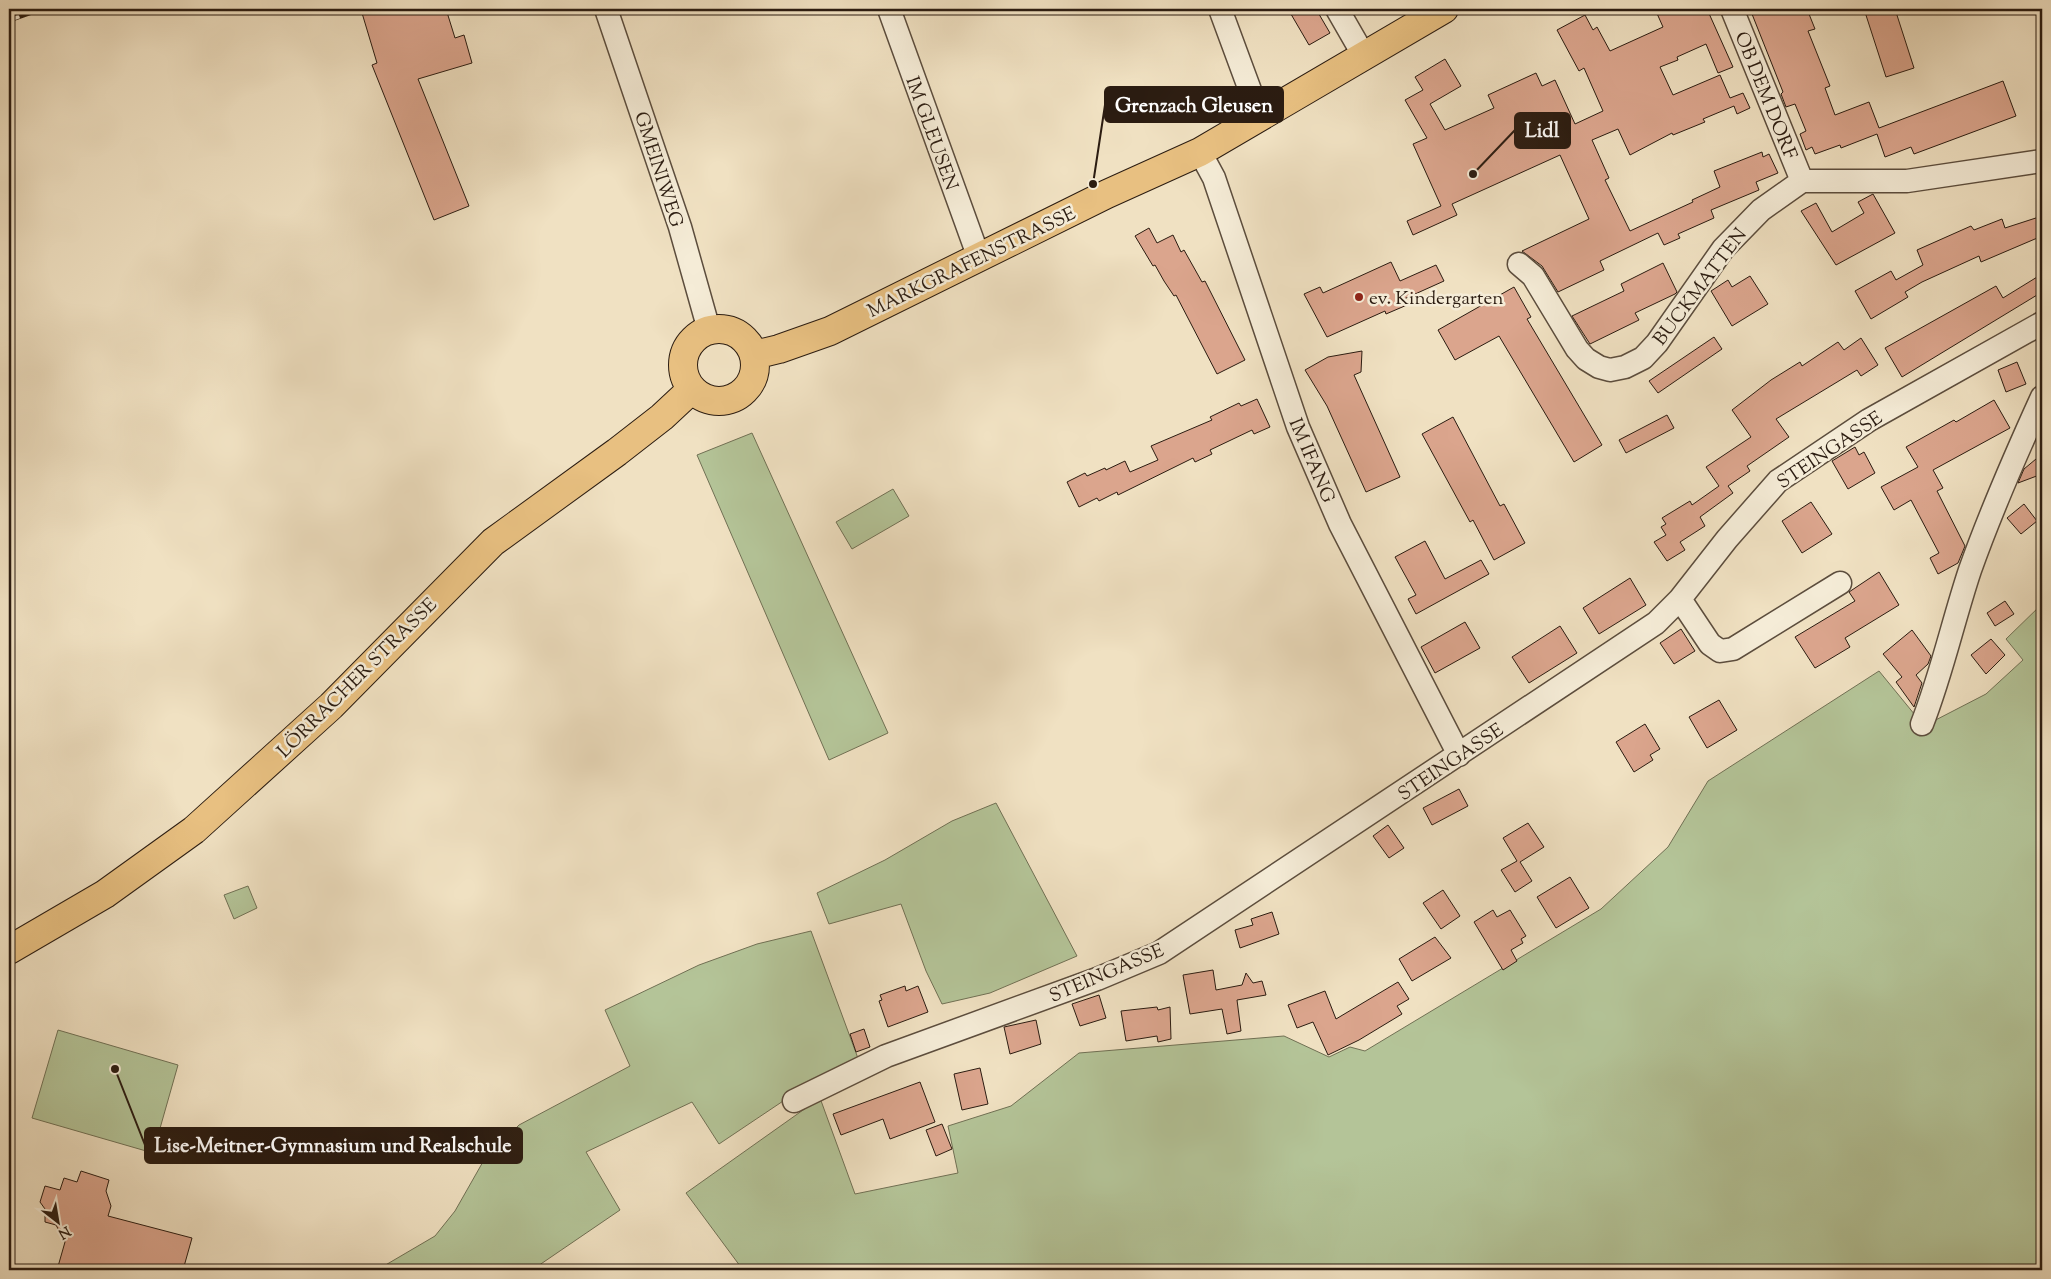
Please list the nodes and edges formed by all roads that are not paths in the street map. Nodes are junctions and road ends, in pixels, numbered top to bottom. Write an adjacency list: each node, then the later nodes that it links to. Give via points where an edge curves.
1 (606, 9): 15 (street, GMEINIWEG, via 680,227)
2 (889, 9): 12 (street, IM GLEUSEN)
3 (1220, 9): 8 (street, via 1254,101)
4 (1337, 9): 7 (street)
5 (1444, 9): 7 (main road, MARKGRAFENSTRASSE)
6 (1732, 9): 11 (street, OB DEM DORF)
7 (1364, 56): 8 (main road, MARKGRAFENSTRASSE)
8 (1263, 116): 9 (main road, MARKGRAFENSTRASSE)
9 (1200, 152): 12 (main road, MARKGRAFENSTRASSE); 22 (street, IM IFANG, via 1214,178 1271,351 1340,524)
10 (2042, 161): 11 (street, via 1907,181)
11 (1802, 181): 13 (street, BUCKMATTEN, via 1775,198 1723,248 1657,343 1643,358 1625,367 1610,370 1586,359 1533,276)
12 (979, 258): 16 (main road, MARKGRAFENSTRASSE, via 830,331)
13 (1519, 264)
14 (2042, 323): 20 (street, STEINGASSE, via 1869,420 1778,481)
15 (709, 330): 16 (main road, via 720,328 742,336); 17 (main road, via 693,339 684,355 684,373)
16 (754, 355): 17 (main road, via 753,376 748,386 732,399 710,400)
17 (692, 389): 23 (main road, LÖRRACHER STRASSE, via 662,417 493,542 330,706 194,830 105,894)
18 (2042, 397): 21 (street, via 1994,503 1969,573 1938,685)
19 (1840, 583): 20 (street, via 1733,649 1720,650 1710,644)
20 (1680, 599): 22 (street, STEINGASSE, via 1656,623)
21 (1922, 724)
22 (1458, 755): 24 (street, STEINGASSE, via 1159,953 886,1056)
23 (9, 950)
24 (794, 1101)

